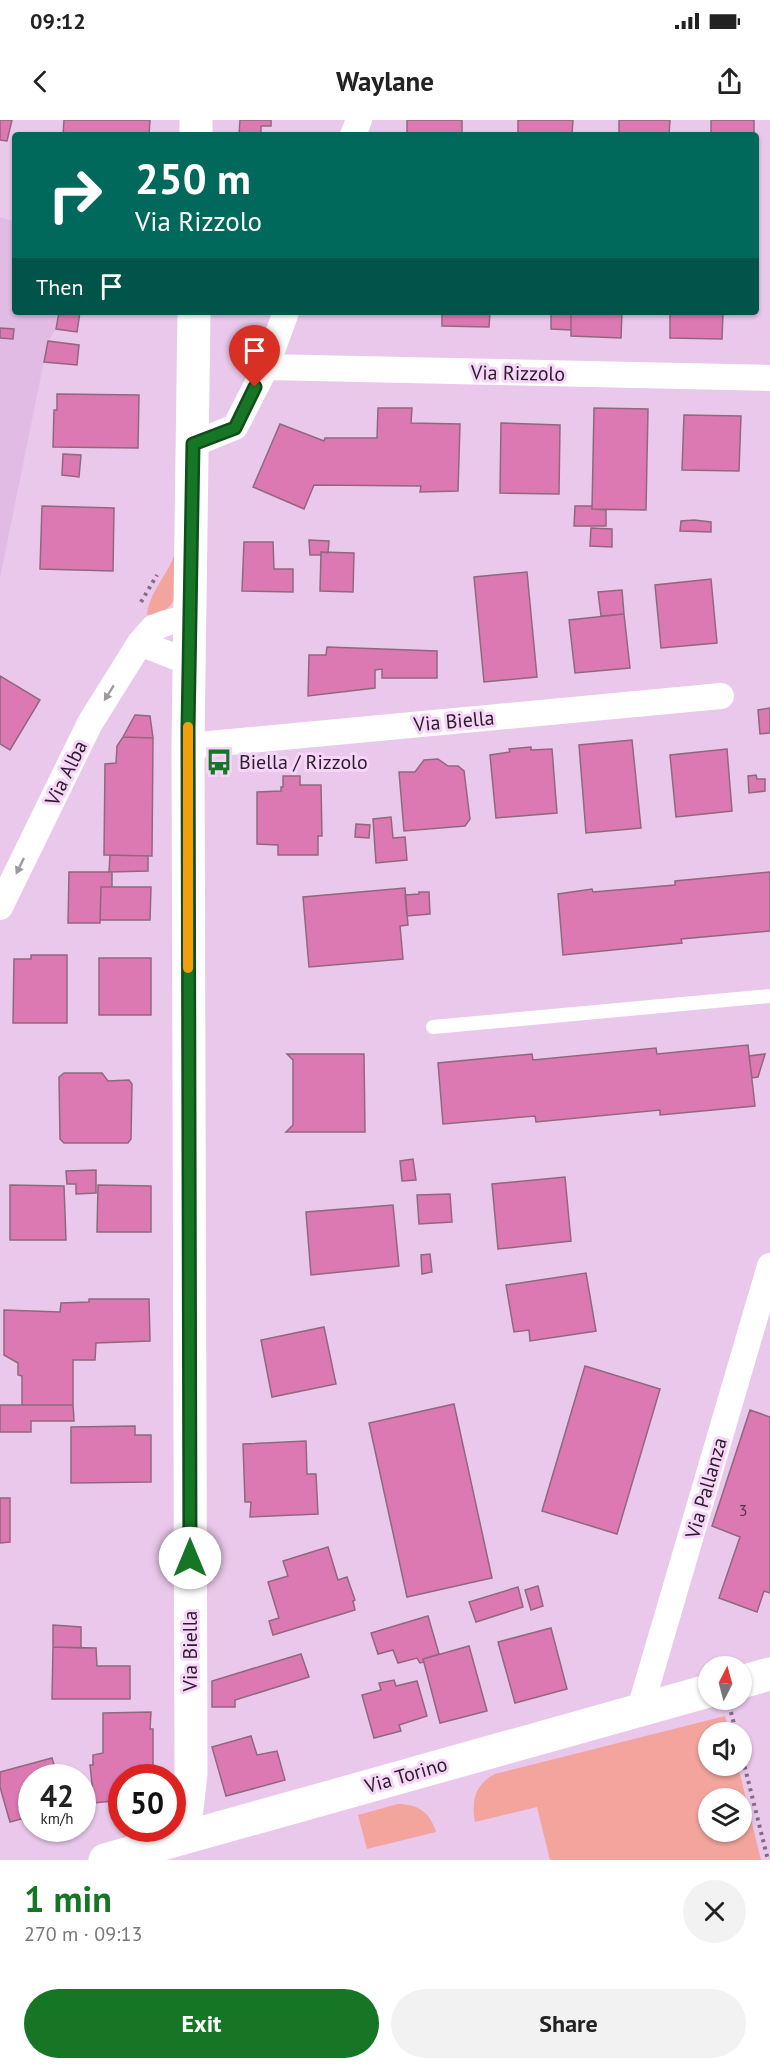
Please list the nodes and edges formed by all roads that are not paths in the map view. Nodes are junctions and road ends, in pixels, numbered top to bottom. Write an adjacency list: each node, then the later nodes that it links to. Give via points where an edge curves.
1 (194, 315): 5 (main road, Via Biella)
2 (285, 315): 3 (street)
3 (266, 367): 4 (street, Via Rizzolo); 5 (street, via 235,428)
4 (770, 378)
5 (193, 444): 6 (main road, Via Biella)
6 (189, 617): 7 (street, Via Alba, via 153,628); 8 (main road, Via Biella)
7 (140, 644): 8 (street); 11 (street, Via Alba, one-way to 11, via 90,723)
8 (188, 662): 10 (main road, Via Biella)
9 (721, 696): 10 (street, Via Biella)
10 (188, 746): 19 (main road, Via Biella, via 191,1773)
11 (0, 907)
12 (770, 996): 13 (lane)
13 (433, 1027)
14 (770, 1266): 18 (street, Via Pallanza)
15 (770, 1674): 16 (main road, Via Torino)
16 (752, 1682)
17 (698, 1699): 18 (main road, Via Torino)
18 (640, 1709): 20 (main road, Via Torino)
19 (186, 1818)
20 (186, 1835)
21 (164, 1842): 22 (main road, Via Torino)
22 (105, 1860)

